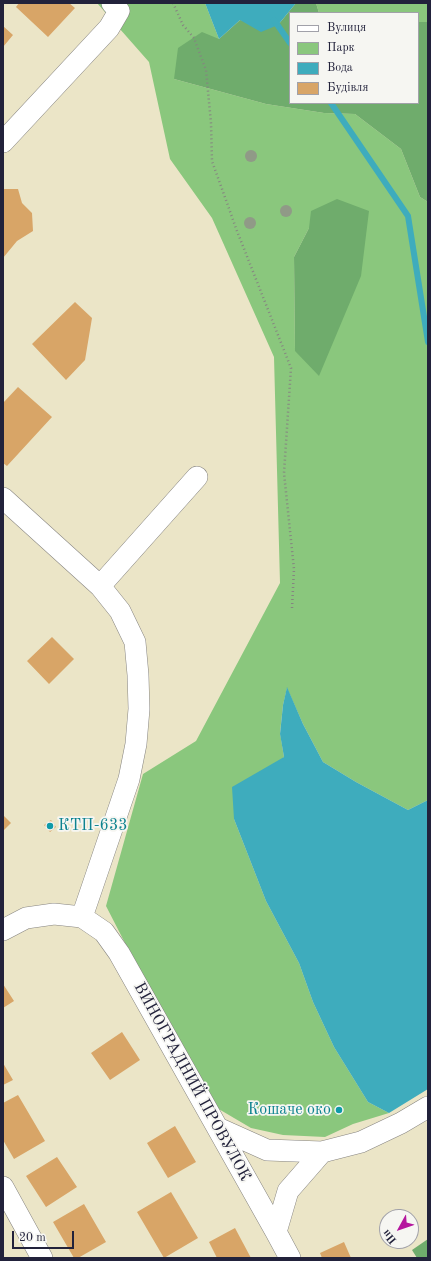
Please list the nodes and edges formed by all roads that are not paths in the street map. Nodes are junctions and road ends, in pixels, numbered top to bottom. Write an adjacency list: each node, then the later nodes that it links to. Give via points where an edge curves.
1 (112, 3): 2 (street, via 119,11 109,28)
2 (3, 142)
3 (196, 477): 5 (street)
4 (3, 498): 5 (street)
5 (100, 586): 6 (street, via 120,611 135,642 139,709 129,779)
6 (82, 917): 7 (street, via 54,914 26,918); 9 (street, ВИНОГРАДНИЙ ПРОВУЛОК, via 104,932 119,953)
7 (3, 930)
8 (428, 1107): 10 (street, via 401,1124 361,1142)
9 (218, 1128): 10 (street, via 267,1150); 12 (street, ВИНОГРАДНИЙ ПРОВУЛОК)
10 (322, 1152): 12 (street, via 288,1191)
11 (3, 1187): 13 (street)
12 (276, 1232): 14 (street, ВИНОГРАДНИЙ ПРОВУЛОК)
13 (42, 1258)
14 (290, 1258)

